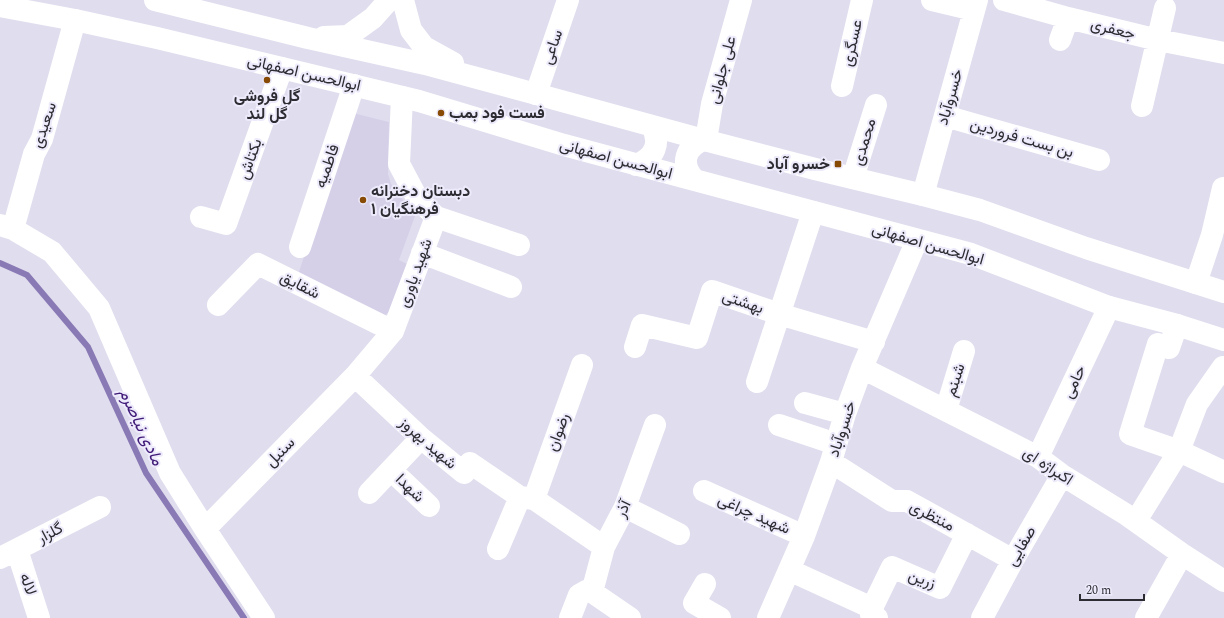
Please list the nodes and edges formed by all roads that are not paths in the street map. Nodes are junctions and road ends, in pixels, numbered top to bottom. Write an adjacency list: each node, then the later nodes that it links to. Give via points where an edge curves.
1 (155, 0): 14 (street)
2 (390, 0): 14 (street, via 373,18 348,36)
3 (403, 0): 19 (street, via 411,30 424,47)
4 (568, 0): 22 (street, ساعی)
5 (741, 0): 28 (street, علی جلوانی, via 712,104)
6 (862, 0): 21 (street, عسگری)
7 (932, 0): 9 (street)
8 (1004, 0): 12 (street, جعفری)
9 (976, 5): 26 (street, خسروآباد)
10 (0, 6): 13 (street, ابوالحسن اصفهانی)
11 (1166, 8): 16 (street)
12 (1068, 18): 15 (street); 16 (street, جعفری)
13 (75, 20): 18 (street, ابوالحسن اصفهانی); 38 (street, سعیدی, via 42,139)
14 (308, 38): 19 (street)
15 (1060, 40)
16 (1158, 40): 17 (street, جعفری); 25 (street)
17 (1224, 53)
18 (282, 68): 20 (street, ابوالحسن اصفهانی); 36 (street, بکتاش, via 226,224)
19 (484, 80): 22 (street)
20 (354, 85): 23 (street, ابوالحسن اصفهانی); 42 (street, فاطمیه)
21 (842, 86)
22 (536, 94): 27 (street)
23 (402, 97): 30 (street, ابوالحسن اصفهانی); 37 (street, via 398,164 417,198)
24 (876, 105): 31 (street, محمدی)
25 (1142, 106)
26 (945, 116): 29 (street, بن بست فروردین); 34 (street, خسروآباد)
27 (652, 126): 28 (street); 30 (street, via 657,139 653,153)
28 (705, 140): 31 (street); 32 (street, via 693,146 687,156 687,169)
29 (1099, 160)
30 (636, 165): 32 (street, ابوالحسن اصفهانی)
31 (853, 178): 34 (street)
32 (694, 179): 35 (street, ابوالحسن اصفهانی)
33 (1223, 188): 40 (street, via 1212,235)
34 (923, 195): 44 (street, via 980,210 1086,248)
35 (813, 212): 39 (street, ابوالحسن اصفهانی); 49 (street)
36 (201, 217)
37 (436, 217): 41 (street); 43 (street, شهید یاوری)
38 (7, 227): 80 (street, via 52,252 99,308 170,473)
39 (917, 240): 48 (street, ابوالحسن اصفهانی, via 971,254); 53 (street, خسروآباد)
40 (1217, 242): 44 (street)
41 (519, 245)
42 (300, 247)
43 (422, 253): 45 (street); 51 (street, شهید یاوری)
44 (1196, 283): 46 (street)
45 (511, 287)
46 (1224, 292)
47 (218, 305): 51 (street, شقایق, via 258,264)
48 (1109, 307): 50 (street, ابوالحسن اصفهانی); 69 (street, حامی)
49 (779, 314): 53 (street, بهشتی); 54 (street, بهشتی, via 712,291 697,338 642,325); 60 (street)
50 (1177, 325): 52 (street, ابوالحسن اصفهانی); 67 (street, via 1169,348 1158,344 1130,434)
51 (393, 331): 59 (street, شهید یاوری)
52 (1224, 340)
53 (874, 342): 58 (street, خسروآباد)
54 (635, 347)
55 (964, 351): 62 (street, شبنم)
56 (582, 365): 75 (street, رضوان)
57 (1224, 367): 67 (street, via 1197,404)
58 (862, 368): 62 (street, اکبراژه ای); 63 (street, خسروآباد)
59 (355, 376): 66 (street, شهید بهروز); 80 (street, سنبل)
60 (756, 382)
61 (805, 403): 63 (street)
62 (946, 410): 69 (street, اکبراژه ای)
63 (845, 414): 68 (street, خسروآباد)
64 (655, 425): 78 (street, آذر)
65 (779, 425): 68 (street, منتظری)
66 (421, 438): 70 (street, شهدا); 75 (street, شهید بهروز, via 464,473 470,463)
67 (1179, 451): 71 (street); 79 (street)
68 (834, 453): 82 (street, منتظری, via 892,502 907,501); 83 (street, خسروآباد)
69 (1038, 457): 72 (street, اکبراژه ای)
70 (391, 470): 74 (street, شهدا); 76 (street, شهدا)
71 (1224, 472)
72 (1062, 475): 87 (street, اکبراژه ای, via 1127,515); 88 (street, صفایی)
73 (704, 491): 83 (street, شهید چراغی)
74 (369, 493)
75 (527, 498): 84 (street, شهید بهروز); 85 (street, رضوان)
76 (429, 506)
77 (100, 507): 86 (street, گلزار)
78 (625, 507): 81 (street); 84 (street, آذر)
79 (1142, 511)
80 (205, 528): 95 (street)
81 (679, 534)
82 (967, 534): 88 (street, منتظری); 93 (street, زرین, via 940,588 892,567)
83 (804, 536): 89 (street, خسروآباد)
84 (604, 547): 92 (street, آذر)
85 (498, 549)
86 (8, 554): 94 (street, لاله)
87 (1182, 554): 90 (street, اکبراژه ای); 101 (street)
88 (1013, 560): 100 (street, صفایی)
89 (789, 570): 93 (street, زرین); 99 (street, خسروآباد)
90 (1224, 581)
91 (704, 584): 98 (street, via 694,603)
92 (592, 592): 96 (street, via 586,590 579,595); 97 (street)
93 (875, 613)
94 (39, 618)
95 (264, 618)
96 (570, 618)
97 (630, 618)
98 (720, 618)
99 (768, 618)
100 (982, 618)
101 (1146, 618)

